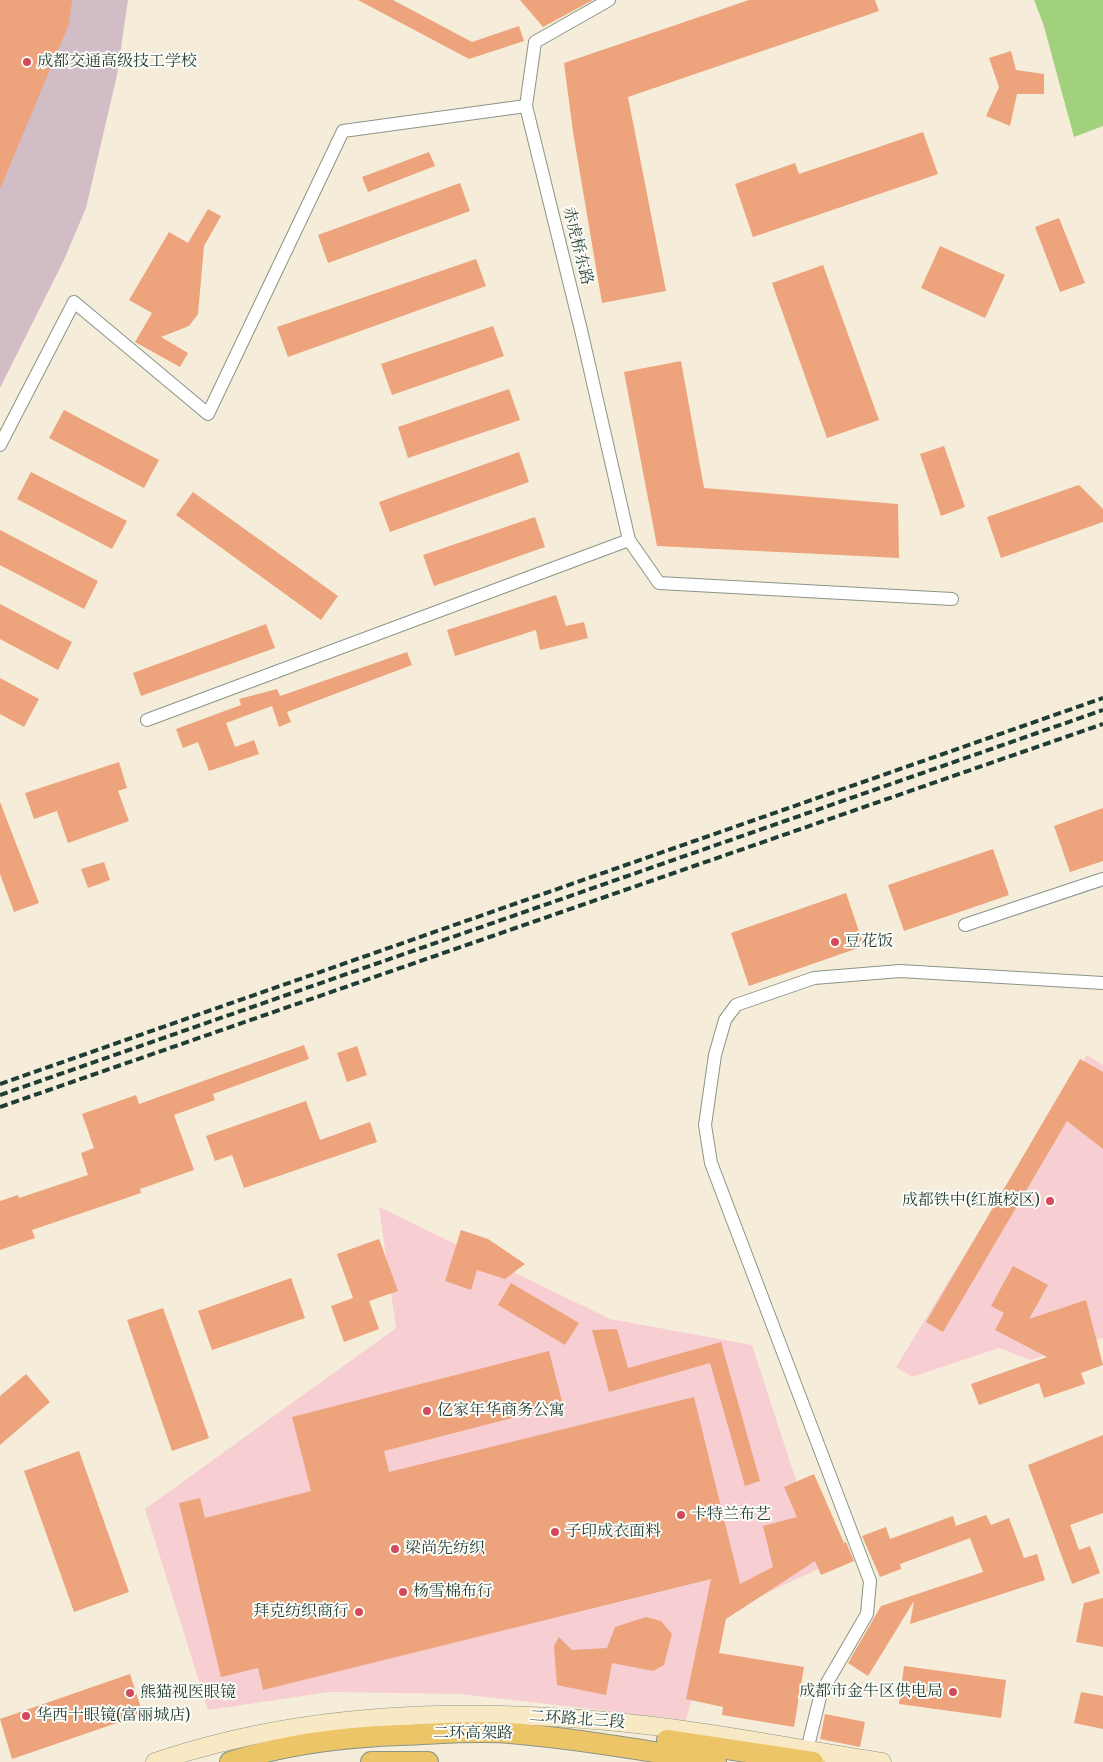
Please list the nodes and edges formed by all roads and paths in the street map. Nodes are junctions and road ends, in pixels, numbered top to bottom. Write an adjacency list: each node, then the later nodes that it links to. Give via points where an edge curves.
1 (609, 0): 2 (street, 赤虎桥东路, via 535,42)
2 (526, 106): 3 (street, via 343,130 208,414 74,302); 4 (street, 赤虎桥东路)
3 (0, 445)
4 (629, 540): 5 (street, via 659,583); 6 (street)
5 (952, 599)
6 (147, 720)
7 (1103, 879): 8 (street)
8 (965, 925)
9 (1103, 983): 11 (street, via 900,971 814,978 736,1004 725,1020 715,1055 705,1125 711,1163 870,1581 867,1614 821,1693)
10 (509, 1733): 11 (highway, via 573,1727); 13 (highway, 二环高架路, via 354,1737 259,1752); 16 (highway, 二环高架路, via 603,1743)
11 (810, 1756): 12 (main road, 二环路北三段, via 608,1721 539,1716 443,1716 363,1719 253,1734); 17 (main road, 二环路北三段)
12 (155, 1762)
13 (230, 1762)
14 (371, 1762): 15 (highway, 二环高架路)
15 (428, 1762)
16 (716, 1762)
17 (882, 1762)

